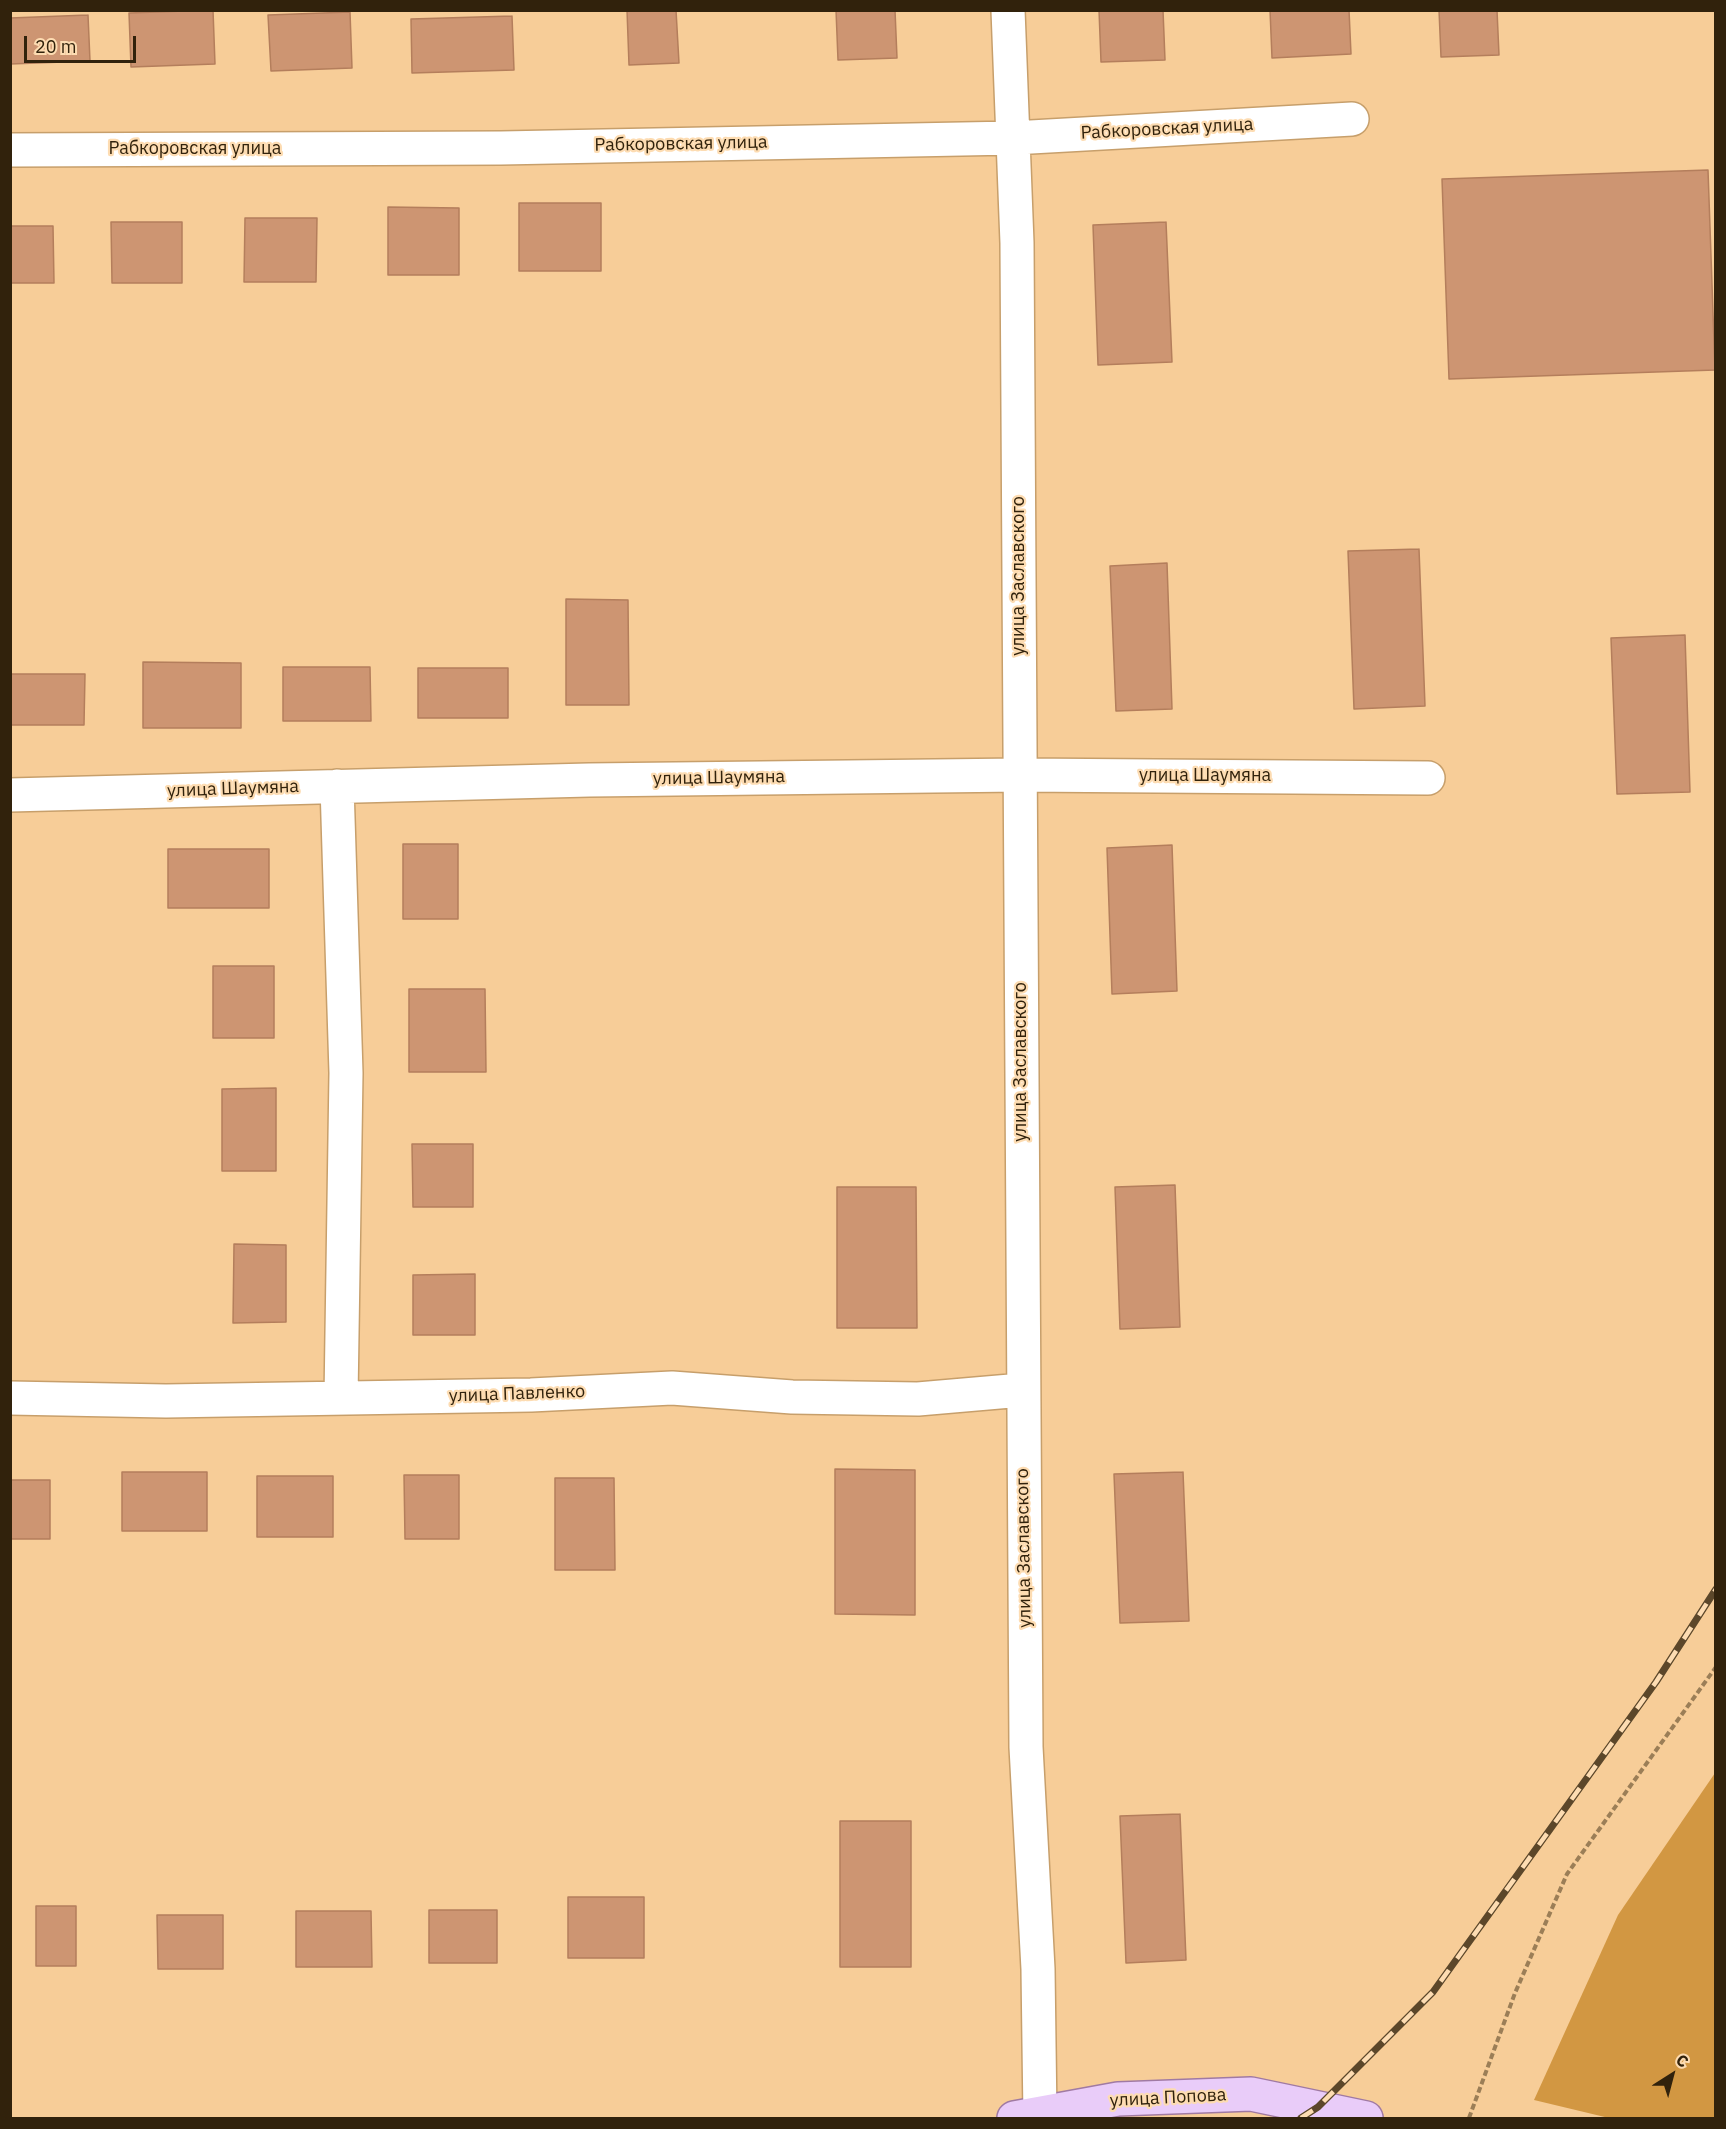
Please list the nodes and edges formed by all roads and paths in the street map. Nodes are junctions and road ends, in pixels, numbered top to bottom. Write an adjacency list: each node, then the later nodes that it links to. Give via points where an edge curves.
1 (1008, 10): 3 (street, улица Заславского)
2 (1352, 119): 3 (street, Рабкоровская улица)
3 (1013, 138): 4 (street, Рабкоровская улица, via 501,148); 5 (street, улица Заславского)
4 (10, 150)
5 (1020, 775): 6 (street, улица Шаумяна); 7 (street, улица Шаумяна); 9 (street, улица Заславского)
6 (1428, 778)
7 (337, 786): 8 (street, улица Шаумяна); 11 (street, via 346,1072)
8 (10, 795)
9 (1022, 1390): 11 (street, улица Павленко, via 918,1399 792,1397 672,1388); 13 (street, улица Заславского, via 1026,1747 1038,1969)
10 (10, 1398): 11 (street, улица Павленко, via 166,1401)
11 (341, 1398)
12 (1716, 1667): 15 (path, via 1567,1874 1515,1993)
13 (1031, 2117): 14 (main road, улица Попова, via 1118,2099 1251,2094)
14 (1366, 2118)
15 (1469, 2118)

